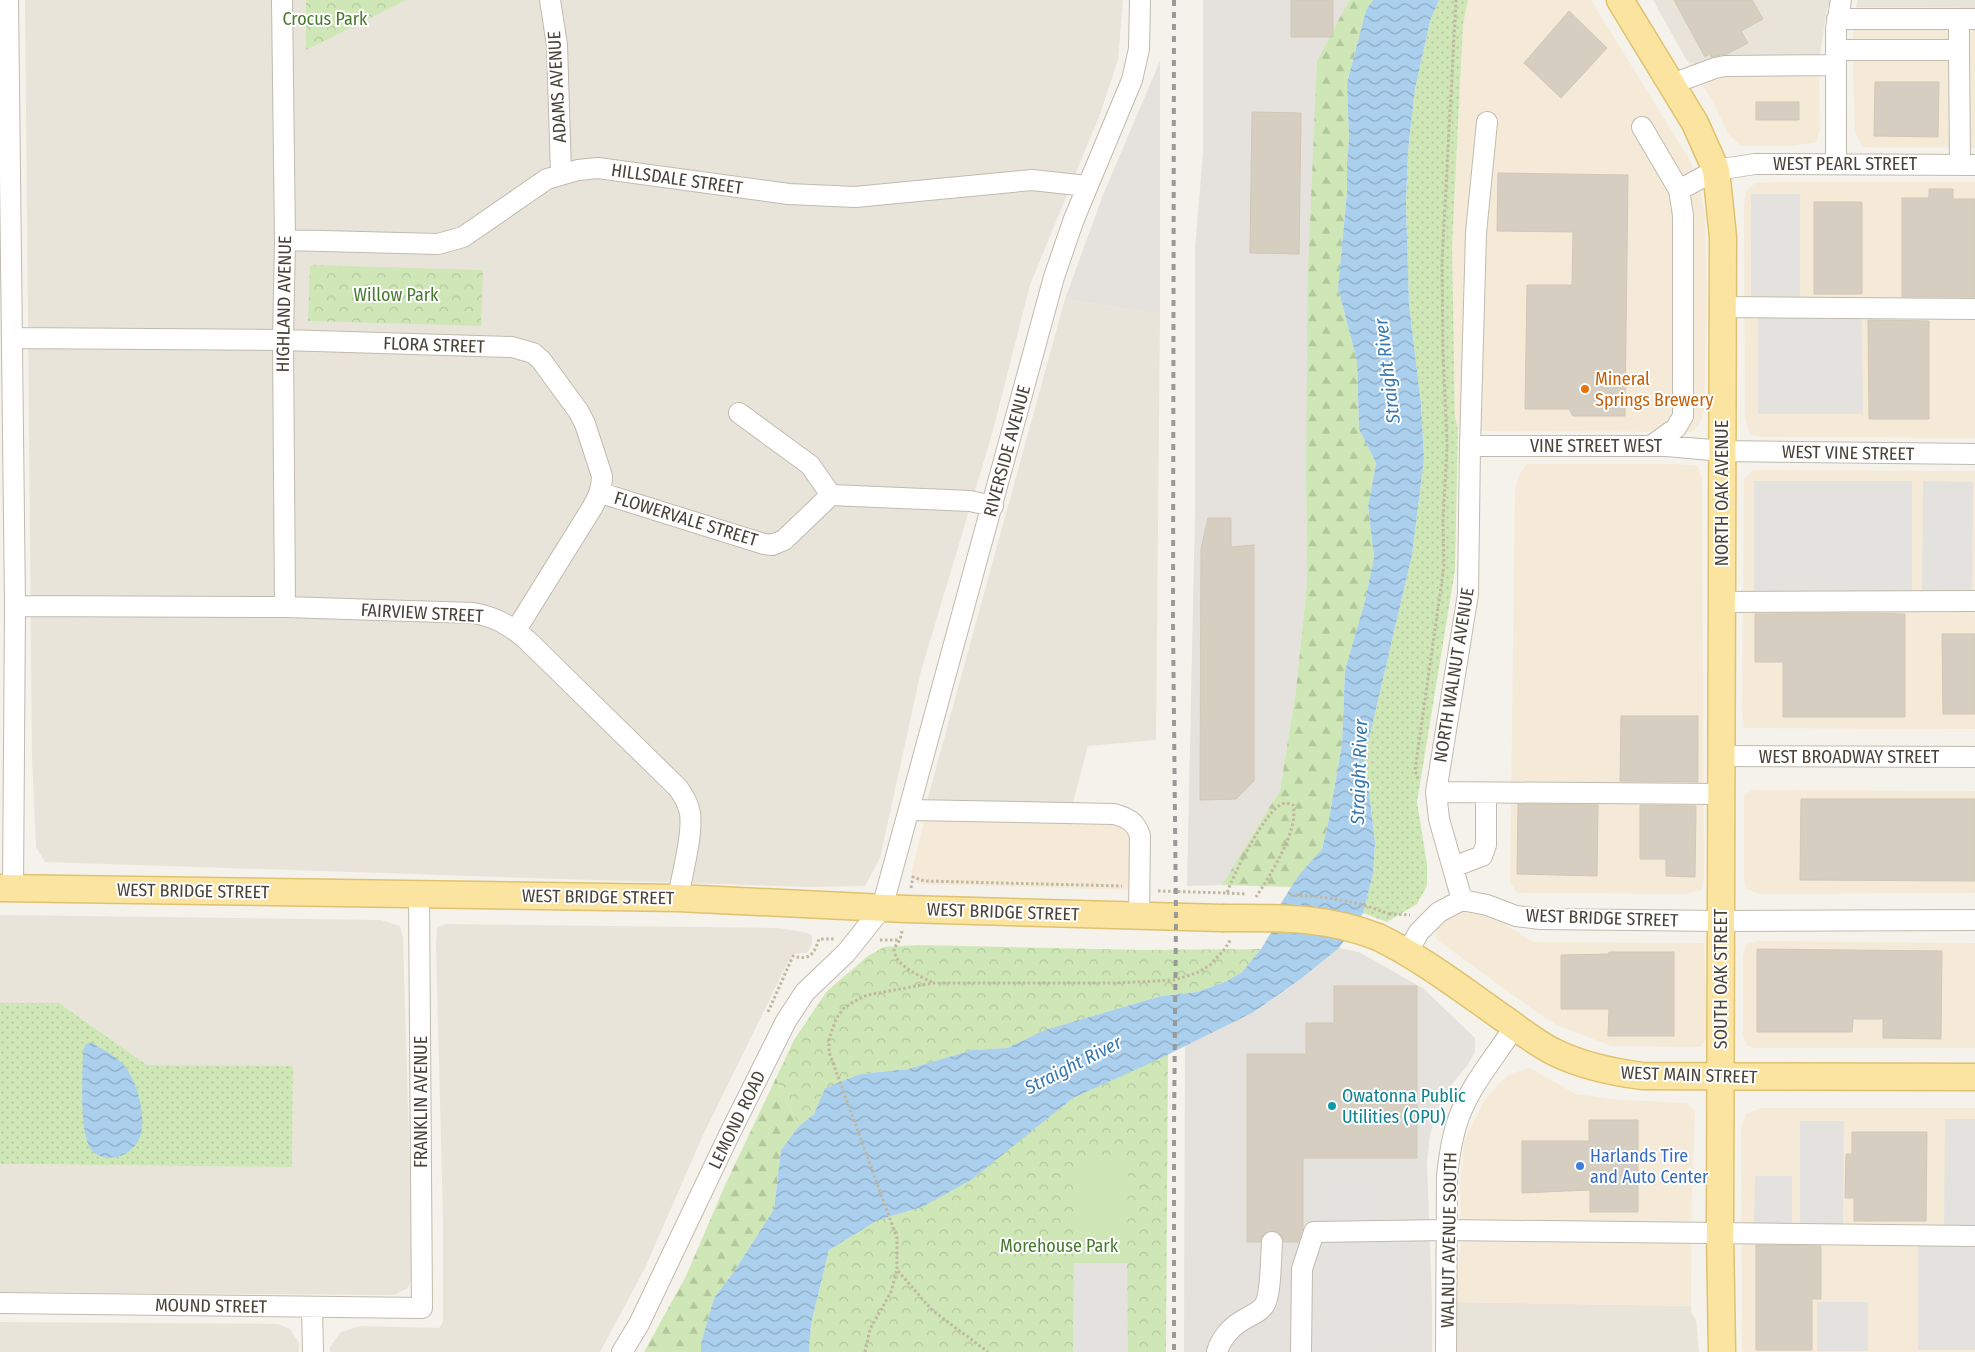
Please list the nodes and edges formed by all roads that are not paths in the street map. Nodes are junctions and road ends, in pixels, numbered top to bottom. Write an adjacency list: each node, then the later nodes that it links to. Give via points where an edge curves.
1 (282, 0): 19 (street, HIGHLAND AVENUE)
2 (550, 0): 16 (street, ADAMS AVENUE, via 558,45)
3 (1140, 0): 17 (street, RIVERSIDE AVENUE, via 1139,49 1132,80)
4 (1620, 0): 10 (main road, NORTH OAK AVENUE)
5 (5, 9): 22 (street)
6 (1839, 9): 7 (street); 9 (street)
7 (1967, 19): 8 (street)
8 (1958, 50): 9 (street); 14 (street)
9 (1836, 57): 10 (street, via 1725,66); 13 (street)
10 (1672, 84): 15 (main road, NORTH OAK AVENUE, via 1695,123)
11 (1487, 122): 25 (street, NORTH WALNUT AVENUE, via 1476,233)
12 (1642, 127): 18 (street)
13 (1836, 164): 14 (street, WEST PEARL STREET); 15 (street, WEST PEARL STREET, via 1755,164)
14 (1968, 164)
15 (1716, 170): 18 (street, WEST PEARL STREET); 20 (main road, NORTH OAK AVENUE, via 1723,237)
16 (561, 174): 17 (street, HILLSDALE STREET, via 598,168 821,197 855,197 1032,180); 19 (street, HILLSDALE STREET, via 547,179 463,237 450,242)
17 (1087, 186): 31 (street, RIVERSIDE AVENUE, via 1054,277)
18 (1679, 190): 26 (street, via 1684,215 1684,416 1676,428)
19 (285, 240): 23 (street, HIGHLAND AVENUE)
20 (1722, 307): 21 (street); 27 (main road, NORTH OAK AVENUE)
21 (1975, 309)
22 (12, 338): 23 (street, FLORA STREET); 34 (street)
23 (283, 340): 29 (street, FLORA STREET, via 512,347 533,353 585,424 602,476); 35 (street, HIGHLAND AVENUE)
24 (739, 414): 30 (street, via 810,465)
25 (1470, 446): 26 (street, VINE STREET WEST); 39 (street, NORTH WALNUT AVENUE, via 1468,594)
26 (1651, 446): 27 (street, VINE STREET WEST)
27 (1722, 451): 28 (street, WEST VINE STREET); 33 (main road, NORTH OAK AVENUE)
28 (1975, 454)
29 (601, 493): 30 (street, FLOWERVALE STREET, via 772,545 784,540); 36 (street)
30 (831, 495): 31 (street, via 970,501)
31 (993, 506): 42 (street, RIVERSIDE AVENUE)
32 (1975, 601): 33 (street)
33 (1722, 602): 37 (main road, NORTH OAK AVENUE)
34 (15, 606): 35 (street, FAIRVIEW STREET); 44 (street)
35 (286, 607): 36 (street, FAIRVIEW STREET, via 473,613 486,615)
36 (516, 630): 46 (street, FAIRVIEW STREET, via 686,799 690,826)
37 (1722, 756): 38 (street, WEST BROADWAY STREET); 41 (main road, SOUTH OAK STREET)
38 (1975, 757)
39 (1436, 792): 40 (street); 43 (street, NORTH WALNUT AVENUE, via 1439,819)
40 (1486, 793): 41 (street); 43 (street, via 1486,846 1482,856)
41 (1722, 794): 51 (main road, SOUTH OAK STREET)
42 (910, 810): 48 (street, RIVERSIDE AVENUE); 49 (street, via 1114,814 1125,817 1132,821 1140,836)
43 (1453, 867): 47 (street, NORTH WALNUT AVENUE)
44 (6, 888): 45 (main road, WEST BRIDGE STREET)
45 (419, 895): 46 (main road, WEST BRIDGE STREET); 62 (street, FRANKLIN AVENUE)
46 (678, 898): 48 (main road, WEST BRIDGE STREET)
47 (1462, 900): 51 (street, WEST BRIDGE STREET, via 1516,916 1540,919); 52 (street, via 1439,912 1419,932)
48 (882, 908): 49 (main road, WEST BRIDGE STREET); 64 (street, LEMOND ROAD, via 846,953 805,992 786,1021 639,1324)
49 (1139, 916): 52 (main road, WEST BRIDGE STREET, bridge, via 1284,918 1325,921 1361,930 1384,925)
50 (1975, 920): 51 (street, WEST BRIDGE STREET)
51 (1721, 921): 54 (main road, SOUTH OAK STREET)
52 (1408, 952): 53 (main road, WEST MAIN STREET)
53 (1515, 1026): 54 (main road, WEST MAIN STREET, via 1554,1052 1612,1072 1642,1076); 56 (street, WALNUT AVENUE SOUTH, via 1469,1095 1457,1121 1447,1176)
54 (1721, 1077): 55 (main road, WEST MAIN STREET); 57 (main road, SOUTH OAK STREET)
55 (1975, 1077)
56 (1447, 1230): 57 (street); 66 (street, via 1314,1232 1302,1269); 67 (street, WALNUT AVENUE SOUTH)
57 (1720, 1234): 58 (street); 68 (main road, SOUTH OAK STREET)
58 (1975, 1236)
59 (1272, 1242): 65 (street, via 1266,1304 1226,1335)
60 (0, 1303): 61 (street, MOUND STREET)
61 (312, 1307): 62 (street, MOUND STREET); 63 (street)
62 (422, 1308)
63 (312, 1352)
64 (622, 1352)
65 (1217, 1352)
66 (1300, 1352)
67 (1446, 1352)
68 (1722, 1352)

